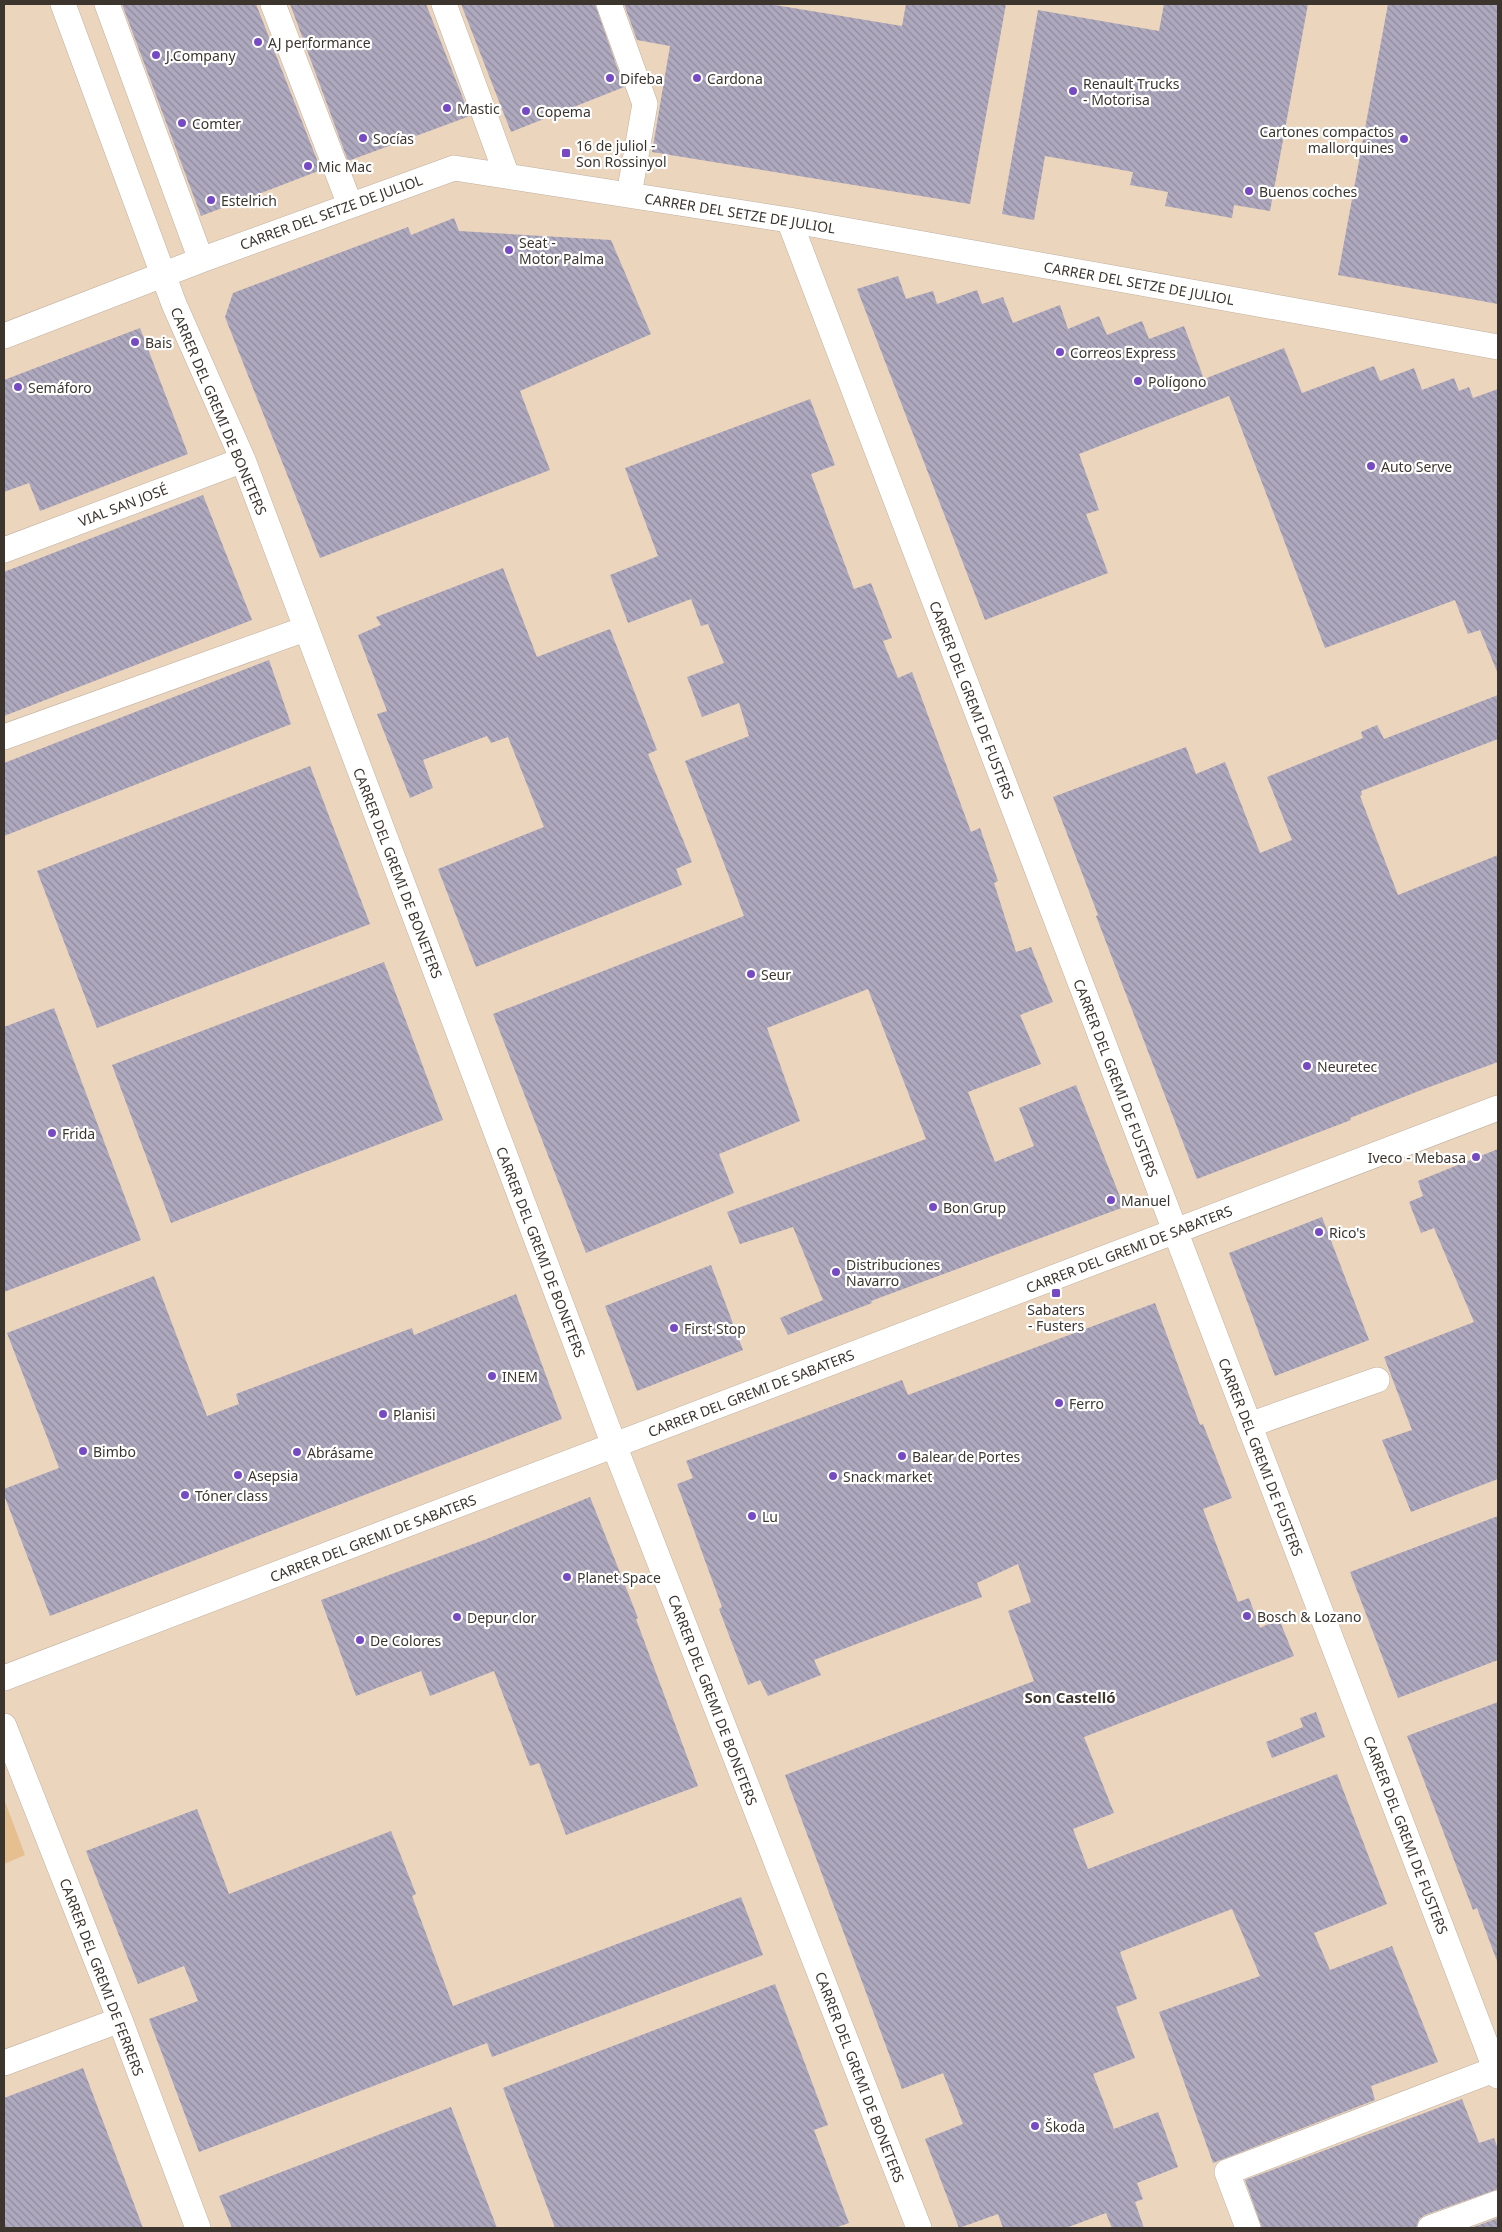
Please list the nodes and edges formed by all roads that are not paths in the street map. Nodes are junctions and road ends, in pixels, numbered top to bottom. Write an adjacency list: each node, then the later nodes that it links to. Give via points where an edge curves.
1 (63, 4): 11 (street, CARRER DEL GREMI DE BONETERS)
2 (107, 4): 10 (street)
3 (273, 4): 8 (street)
4 (444, 4): 6 (street)
5 (609, 4): 7 (street, via 645,104)
6 (507, 176): 7 (street, CARRER DEL SETZE DE JULIOL); 8 (street, CARRER DEL SETZE DE JULIOL, via 454,168)
7 (629, 196): 9 (street, CARRER DEL SETZE DE JULIOL)
8 (350, 205): 10 (street, CARRER DEL SETZE DE JULIOL)
9 (789, 220): 13 (street, CARRER DEL SETZE DE JULIOL); 19 (street, CARRER DEL GREMI DE FUSTERS)
10 (201, 260): 11 (street, CARRER DEL SETZE DE JULIOL)
11 (163, 275): 12 (street, CARRER DEL SETZE DE JULIOL); 14 (street, CARRER DEL GREMI DE BONETERS)
12 (4, 336)
13 (1498, 347)
14 (242, 460): 15 (street, VIAL SAN JOSÉ); 16 (street, CARRER DEL GREMI DE BONETERS)
15 (4, 550)
16 (305, 629): 17 (street); 22 (street, CARRER DEL GREMI DE BONETERS)
17 (4, 737)
18 (1498, 1108): 19 (street, CARRER DEL GREMI DE SABATERS)
19 (1175, 1232): 21 (street, CARRER DEL GREMI DE FUSTERS); 22 (street, CARRER DEL GREMI DE SABATERS)
20 (1377, 1380): 21 (street)
21 (1249, 1425): 27 (street, CARRER DEL GREMI DE FUSTERS)
22 (614, 1445): 23 (street, CARRER DEL GREMI DE SABATERS); 30 (street, CARRER DEL GREMI DE BONETERS)
23 (4, 1678)
24 (4, 1726): 25 (street, CARRER DEL GREMI DE FERRERS)
25 (120, 2020): 26 (street); 29 (street, CARRER DEL GREMI DE FERRERS)
26 (4, 2063)
27 (1497, 2072): 31 (street, via 1227,2172)
28 (1498, 2203): 32 (street)
29 (198, 2228)
30 (919, 2228)
31 (1248, 2228)
32 (1430, 2228)

